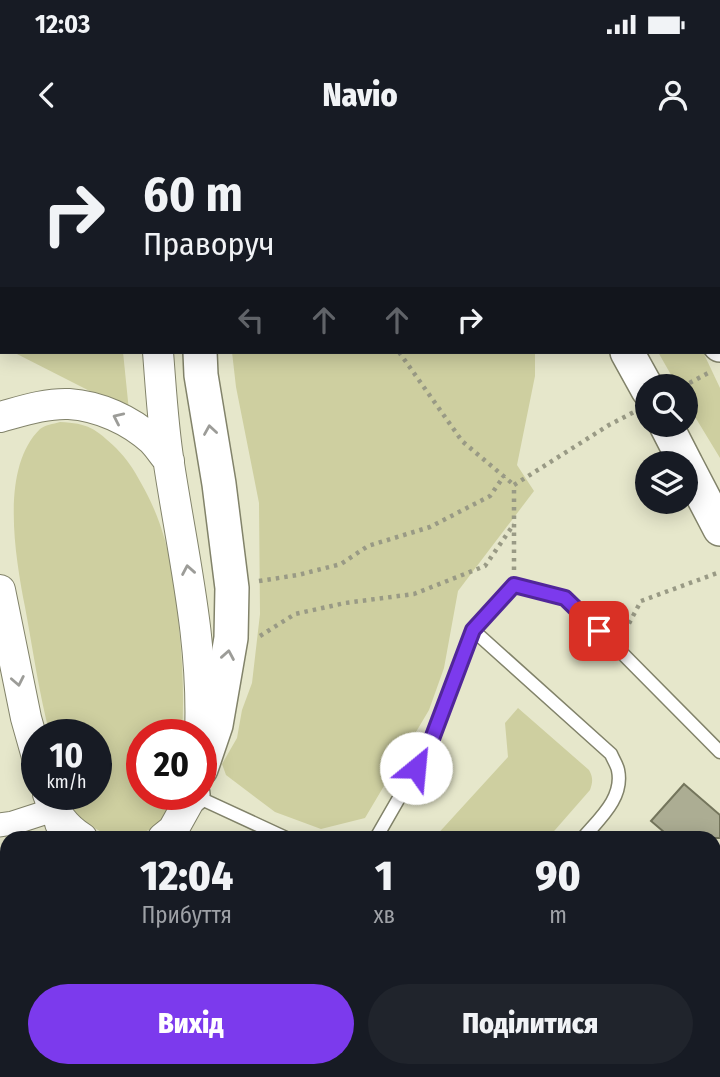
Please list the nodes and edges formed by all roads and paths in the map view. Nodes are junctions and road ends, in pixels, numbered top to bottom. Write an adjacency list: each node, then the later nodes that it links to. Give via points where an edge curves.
1 (158, 354): 10 (street)
2 (200, 354): 25 (main road, one-way to 2, via 231,638 232,588)
3 (400, 354): 11 (path, via 462,441)
4 (628, 354): 6 (main road)
5 (720, 367): 7 (path)
6 (636, 374)
7 (698, 379)
8 (635, 415): 12 (path, via 610,425)
9 (0, 417): 10 (street, one-way to 9, via 134,425 102,410 68,404)
10 (169, 461): 24 (street, one-way to 10, via 191,587)
11 (504, 476): 12 (path); 17 (path, via 490,496 430,527 368,546 341,564)
12 (514, 485): 14 (path)
13 (698, 487): 15 (main road)
14 (514, 524): 18 (path); 21 (path, via 485,566 414,594 295,614)
15 (720, 529)
16 (720, 572): 22 (path, via 641,601)
17 (251, 583)
18 (514, 585): 20 (lane); 22 (lane, via 565,598)
19 (0, 590): 23 (street, one-way to 23)
20 (473, 630): 36 (lane, via 430,744); 37 (lane, via 611,754 619,788)
21 (257, 638)
22 (616, 647): 26 (lane)
23 (26, 719)
24 (201, 719)
25 (217, 719)
26 (720, 752)
27 (217, 806): 35 (lane)
28 (184, 810): 33 (street)
29 (189, 810): 34 (street)
30 (54, 814): 31 (street); 32 (street)
31 (0, 825)
32 (72, 831)
33 (172, 831)
34 (183, 831)
35 (271, 831)
36 (380, 831)
37 (589, 831)

